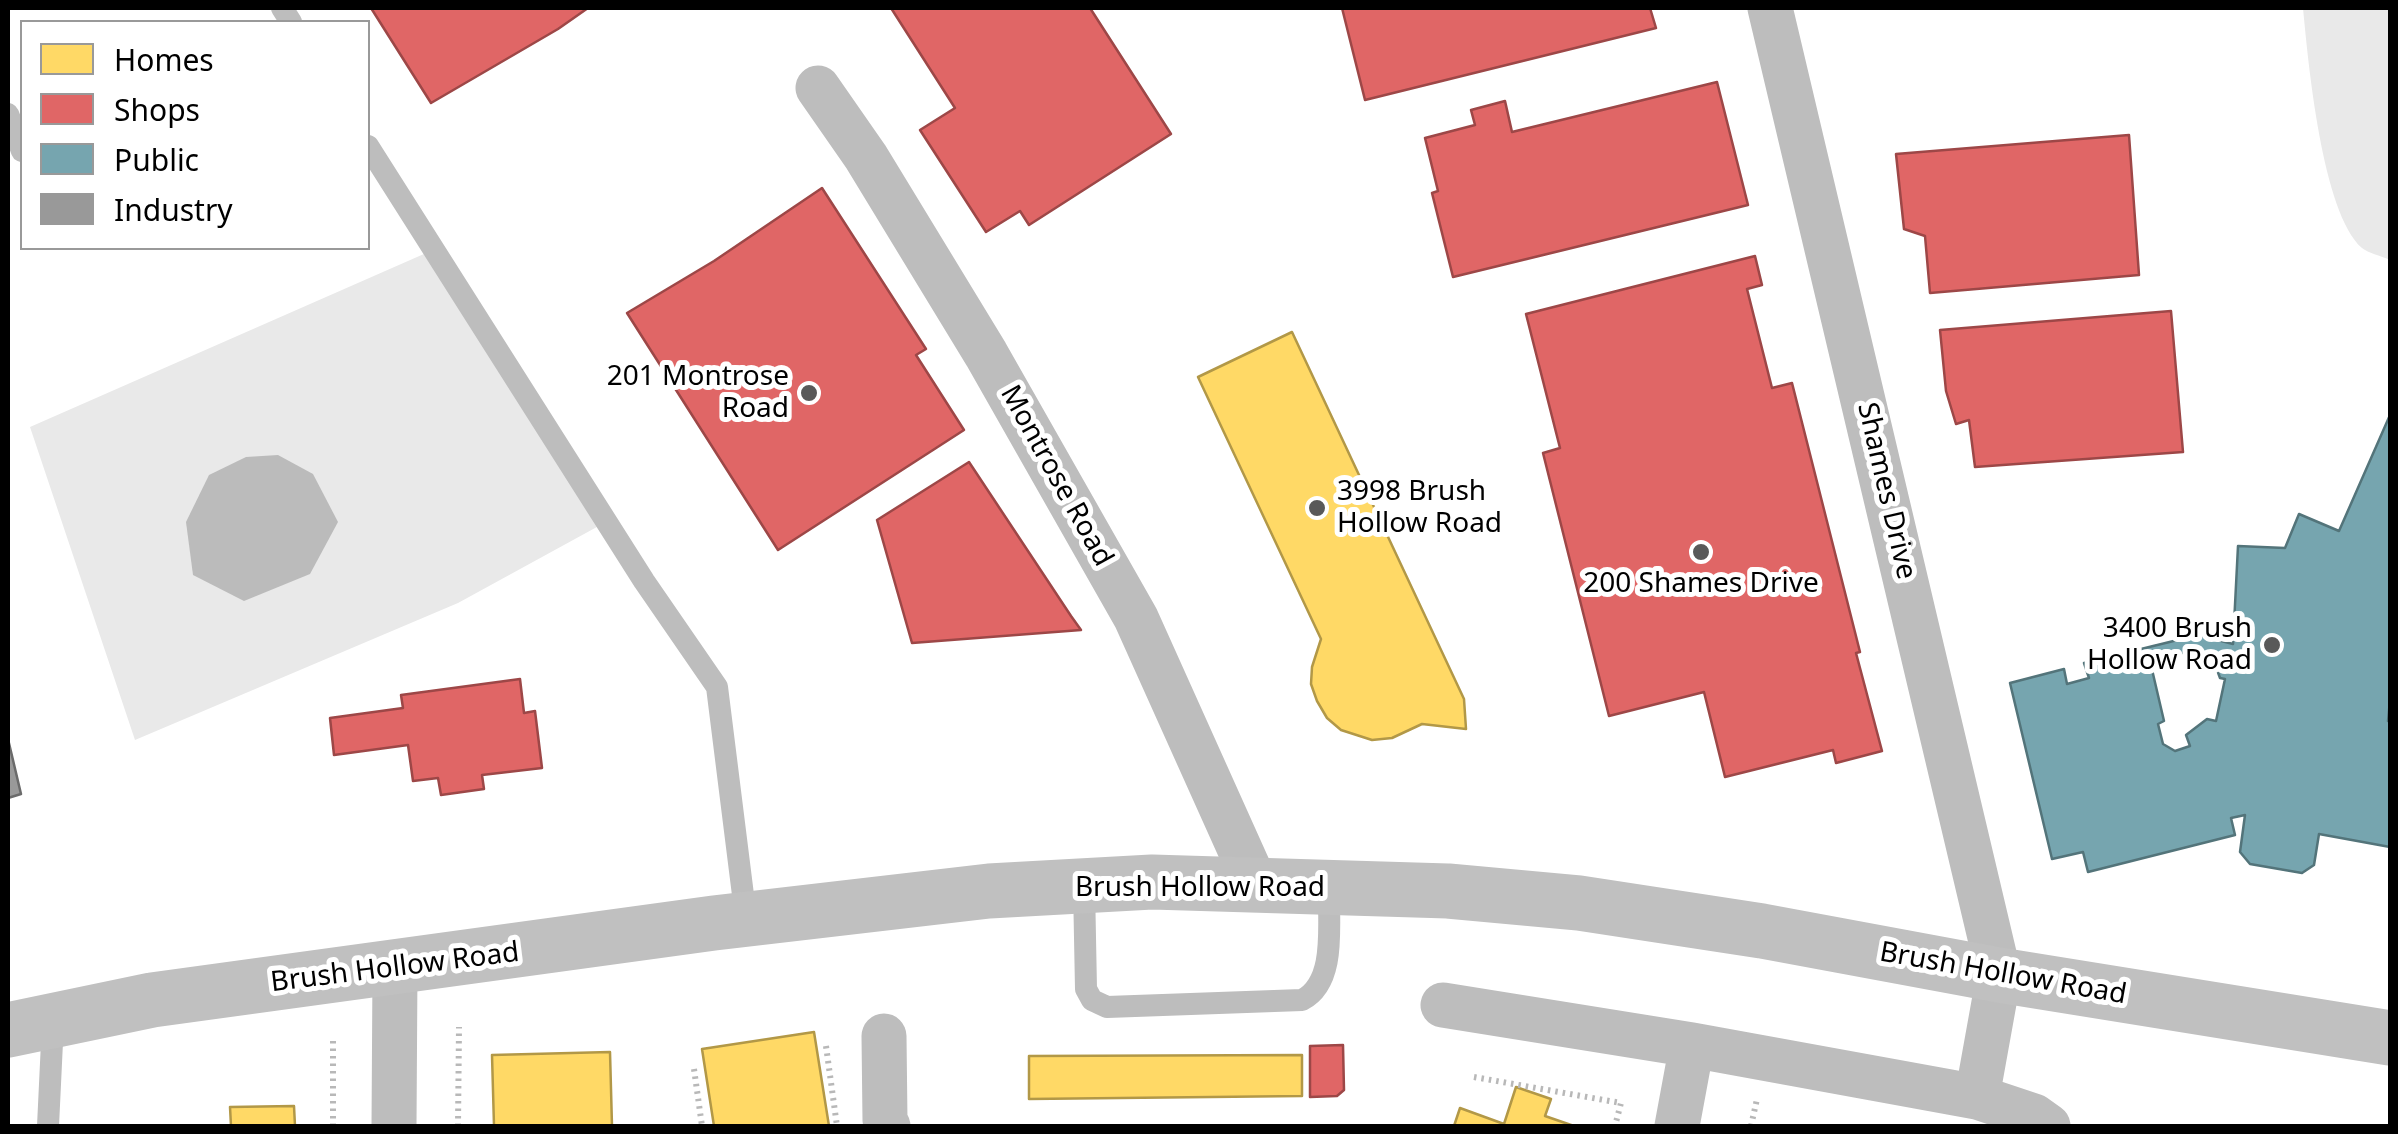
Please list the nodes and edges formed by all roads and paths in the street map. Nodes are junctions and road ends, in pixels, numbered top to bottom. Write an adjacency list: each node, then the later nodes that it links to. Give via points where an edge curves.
1 (1770, 8): 11 (street, Shames Drive)
2 (818, 88): 6 (street, Montrose Road, via 986,354 1136,618)
3 (8, 114): 4 (lane)
4 (20, 146)
5 (370, 149): 9 (lane, via 718,687)
6 (1256, 885): 7 (main road, Brush Hollow Road); 8 (main road, Brush Hollow Road)
7 (1084, 886): 8 (lane, via 1086,989 1107,1007 1302,1000 1324,977); 9 (main road, Brush Hollow Road)
8 (1329, 889): 11 (main road, Brush Hollow Road, via 1579,903)
9 (746, 920): 10 (main road, Brush Hollow Road)
10 (395, 968): 13 (main road, Brush Hollow Road, via 105,1007); 25 (street)
11 (2000, 975): 16 (main road, Brush Hollow Road); 22 (street)
12 (1443, 1005): 18 (street)
13 (30, 1026): 23 (lane)
14 (459, 1027): 26 (path)
15 (884, 1036): 29 (street)
16 (2390, 1038)
17 (334, 1041): 24 (path)
18 (1692, 1045): 22 (street); 31 (street)
19 (826, 1046): 28 (path)
20 (694, 1069): 27 (path)
21 (1474, 1077): 30 (path, via 1621,1103)
22 (1978, 1097): 32 (street)
23 (48, 1126)
24 (333, 1126)
25 (394, 1126)
26 (458, 1126)
27 (702, 1126)
28 (837, 1126)
29 (888, 1126)
30 (1615, 1126)
31 (1677, 1126)
32 (2048, 1126)

